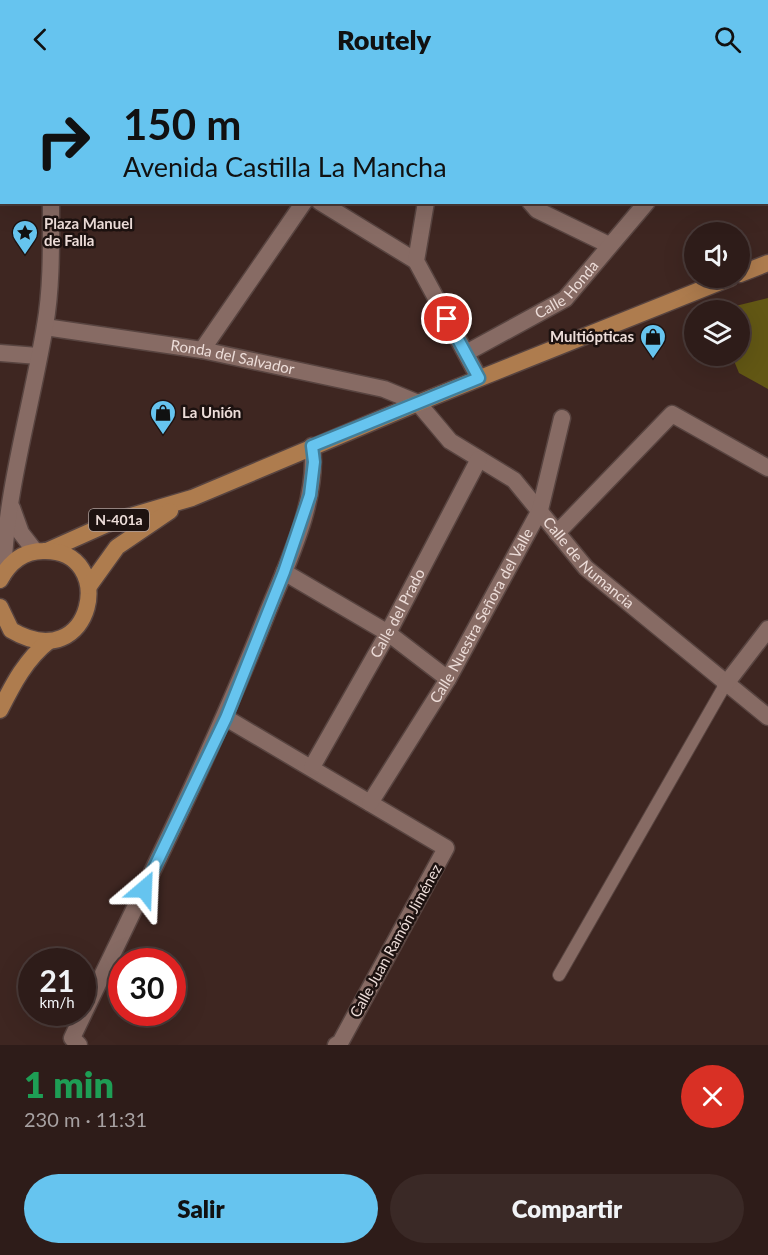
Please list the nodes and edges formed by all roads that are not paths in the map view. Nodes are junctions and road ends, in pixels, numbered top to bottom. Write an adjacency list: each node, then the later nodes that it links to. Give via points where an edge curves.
1 (51, 204): 12 (street)
2 (303, 204): 13 (street)
3 (323, 204): 8 (street)
4 (426, 204): 8 (street)
5 (532, 204): 7 (street)
6 (645, 204): 7 (street, Calle Honda)
7 (609, 245): 14 (street, Calle Honda, via 565,299)
8 (416, 261): 14 (street)
9 (768, 263): 10 (main road)
10 (750, 270)
11 (705, 288): 17 (main road, N-401a)
12 (45, 327): 13 (street, Ronda del Salvador); 16 (street)
13 (202, 350): 18 (street, Ronda del Salvador, via 384,388)
14 (466, 353): 17 (street)
15 (0, 354): 16 (street)
16 (39, 356): 24 (street)
17 (479, 378): 18 (main road, N-401a)
18 (418, 403): 20 (main road, N-401a); 21 (street, Calle de Numancia, via 450,441)
19 (562, 418): 25 (street, Calle Nuestra Señora del Valle)
20 (312, 446): 23 (main road, N-401a); 28 (street, via 310,495)
21 (479, 459): 25 (street, Calle de Numancia, via 514,480); 33 (street, Calle del Prado)
22 (768, 468): 26 (street, via 672,414)
23 (192, 498): 27 (main road, N-401a, via 114,521); 30 (main road, via 117,547)
24 (6, 509): 27 (street, via 21,533); 29 (street)
25 (540, 510): 26 (street, Calle de Numancia); 35 (street, Calle Nuestra Señora del Valle)
26 (557, 533): 36 (street, Calle de Numancia, via 586,568)
27 (42, 551): 29 (main road, N-401a, via 14,561); 30 (main road, via 66,555)
28 (284, 572): 33 (street); 39 (street)
29 (1, 577)
30 (89, 586): 34 (main road, via 90,602 77,628)
31 (0, 607): 34 (main road, via 11,630 32,640)
32 (768, 629): 36 (street)
33 (388, 633): 35 (street); 40 (street, Calle del Prado)
34 (50, 641): 37 (main road, via 20,673)
35 (448, 679): 41 (street, Calle Nuestra Señora del Valle)
36 (725, 685): 38 (street, Calle de Numancia); 42 (lane)
37 (0, 710)
38 (768, 717)
39 (226, 718): 40 (street); 43 (street)
40 (312, 767): 41 (street)
41 (370, 803): 44 (street, Calle Juan Ramón Jiménez, via 447,848)
42 (559, 975)
43 (75, 1042)
44 (336, 1045)

